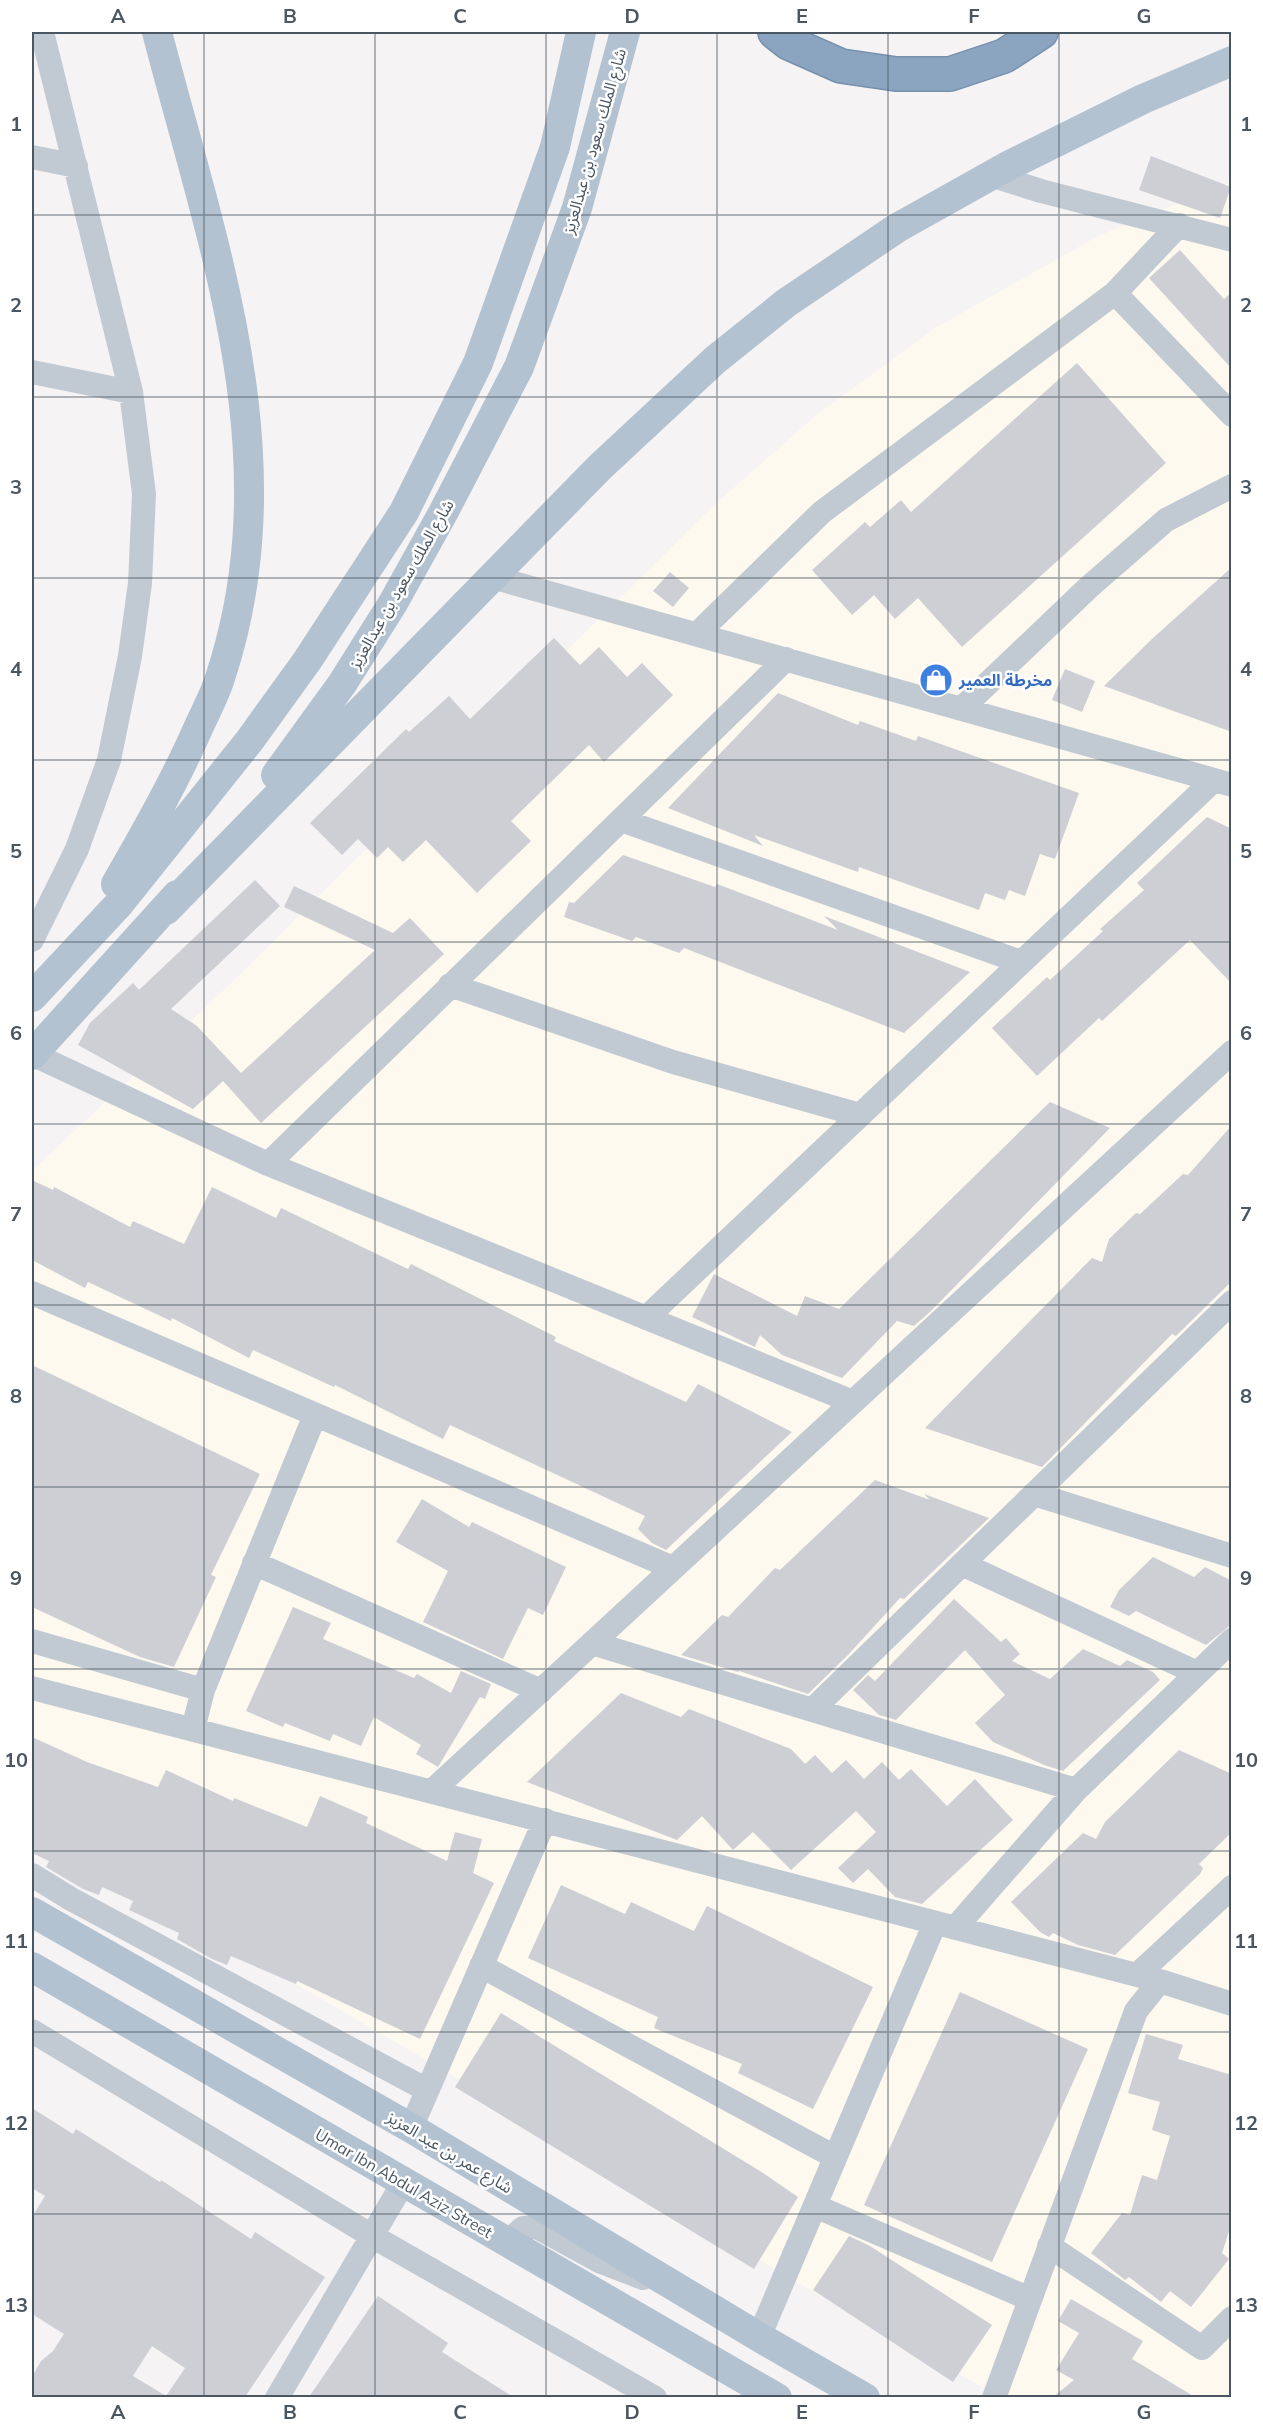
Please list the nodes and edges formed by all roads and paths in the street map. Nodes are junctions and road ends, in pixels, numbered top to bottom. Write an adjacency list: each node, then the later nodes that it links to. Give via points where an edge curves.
1 (42, 32): 9 (street)
2 (156, 32): 28 (main road, via 232,320 245,405 250,509 241,593 220,679 157,814 116,884)
3 (581, 32): 28 (main road, شارع الملك سعود بن عبدالعزيز, via 555,147 478,363 404,512 307,661 250,740 119,904)
4 (625, 32): 24 (main road, شارع الملك سعود بن عبدالعزيز, via 577,208 519,367 443,513 342,684 281,769)
5 (775, 32): 6 (highway, via 789,43 841,66 896,74 950,74 1004,56)
6 (1041, 32)
7 (1232, 61): 10 (main road, via 1143,99)
8 (32, 157): 9 (street)
9 (76, 166): 15 (street)
10 (990, 175): 11 (street); 18 (main road, via 897,228 786,303 715,360 600,467)
11 (1179, 225): 12 (street); 13 (street)
12 (1232, 240)
13 (1116, 293): 16 (street); 19 (street, via 822,512)
14 (32, 372): 15 (street)
15 (131, 392): 25 (street, via 144,494 140,583 130,656 109,760 76,849)
16 (1232, 415)
17 (1232, 486): 21 (street, via 1166,520)
18 (492, 577): 19 (street); 24 (main road)
19 (697, 634): 20 (street)
20 (786, 659): 21 (street); 23 (street)
21 (962, 708): 22 (street)
22 (1223, 782): 26 (street)
23 (621, 820): 26 (street); 27 (street)
24 (166, 910): 30 (main road, شارع الملك سعود بن عبدالعزيز)
25 (32, 940)
26 (1021, 963): 31 (street)
27 (450, 985): 31 (street, via 673,1062); 32 (street)
28 (32, 996)
29 (1232, 1052): 36 (street)
30 (32, 1054): 32 (street)
31 (860, 1115): 35 (street)
32 (268, 1164): 35 (street)
33 (32, 1293): 37 (street)
34 (1232, 1302): 38 (street)
35 (646, 1318): 36 (street)
36 (853, 1402): 42 (street)
37 (315, 1415): 40 (street); 42 (street)
38 (1034, 1494): 39 (street); 41 (street)
39 (1232, 1556)
40 (254, 1563): 48 (street); 49 (street)
41 (962, 1564): 46 (street); 50 (street)
42 (673, 1568): 45 (street)
43 (1232, 1640): 46 (street)
44 (32, 1641): 48 (street)
45 (592, 1643): 49 (street); 50 (street)
46 (1197, 1673): 52 (street)
47 (32, 1688): 51 (street)
48 (203, 1690): 51 (street)
49 (541, 1691): 53 (street)
50 (812, 1710): 52 (street)
51 (193, 1729): 53 (street)
52 (1076, 1790): 58 (street)
53 (432, 1791): 54 (street)
54 (545, 1820): 58 (street); 59 (street)
55 (32, 1875): 61 (street)
56 (1232, 1887): 62 (street)
57 (32, 1912): 63 (main road, شارع عمر بن عبد العزيز)
58 (945, 1925): 62 (street); 68 (street)
59 (482, 1966): 66 (street); 68 (street)
60 (32, 1967): 69 (main road, Umar Ibn Abdul Aziz Street)
61 (207, 1972): 63 (street); 66 (street)
62 (1149, 1978): 64 (street); 73 (street)
63 (157, 1983): 67 (main road, شارع عمر بن عبد العزيز)
64 (1232, 2004)
65 (32, 2031): 71 (street)
66 (427, 2090): 67 (street)
67 (411, 2128): 74 (main road, شارع عمر بن عبد العزيز)
68 (835, 2157): 70 (street)
69 (403, 2183): 71 (street); 72 (main road, Umar Ibn Abdul Aziz Street)
70 (815, 2206): 75 (street); 77 (street)
71 (372, 2236): 78 (street); 79 (street)
72 (507, 2242): 74 (street, via 523,2228 537,2227 599,2261); 80 (main road, Umar Ibn Abdul Aziz Street)
73 (1049, 2246): 75 (street); 76 (street, via 1202,2348)
74 (685, 2293): 77 (main road, شارع عمر بن عبد العزيز)
75 (1030, 2299): 82 (street)
76 (1232, 2318)
77 (759, 2337): 81 (main road, شارع عمر بن عبد العزيز)
78 (278, 2397)
79 (655, 2397)
80 (777, 2397)
81 (865, 2397)
82 (994, 2397)

